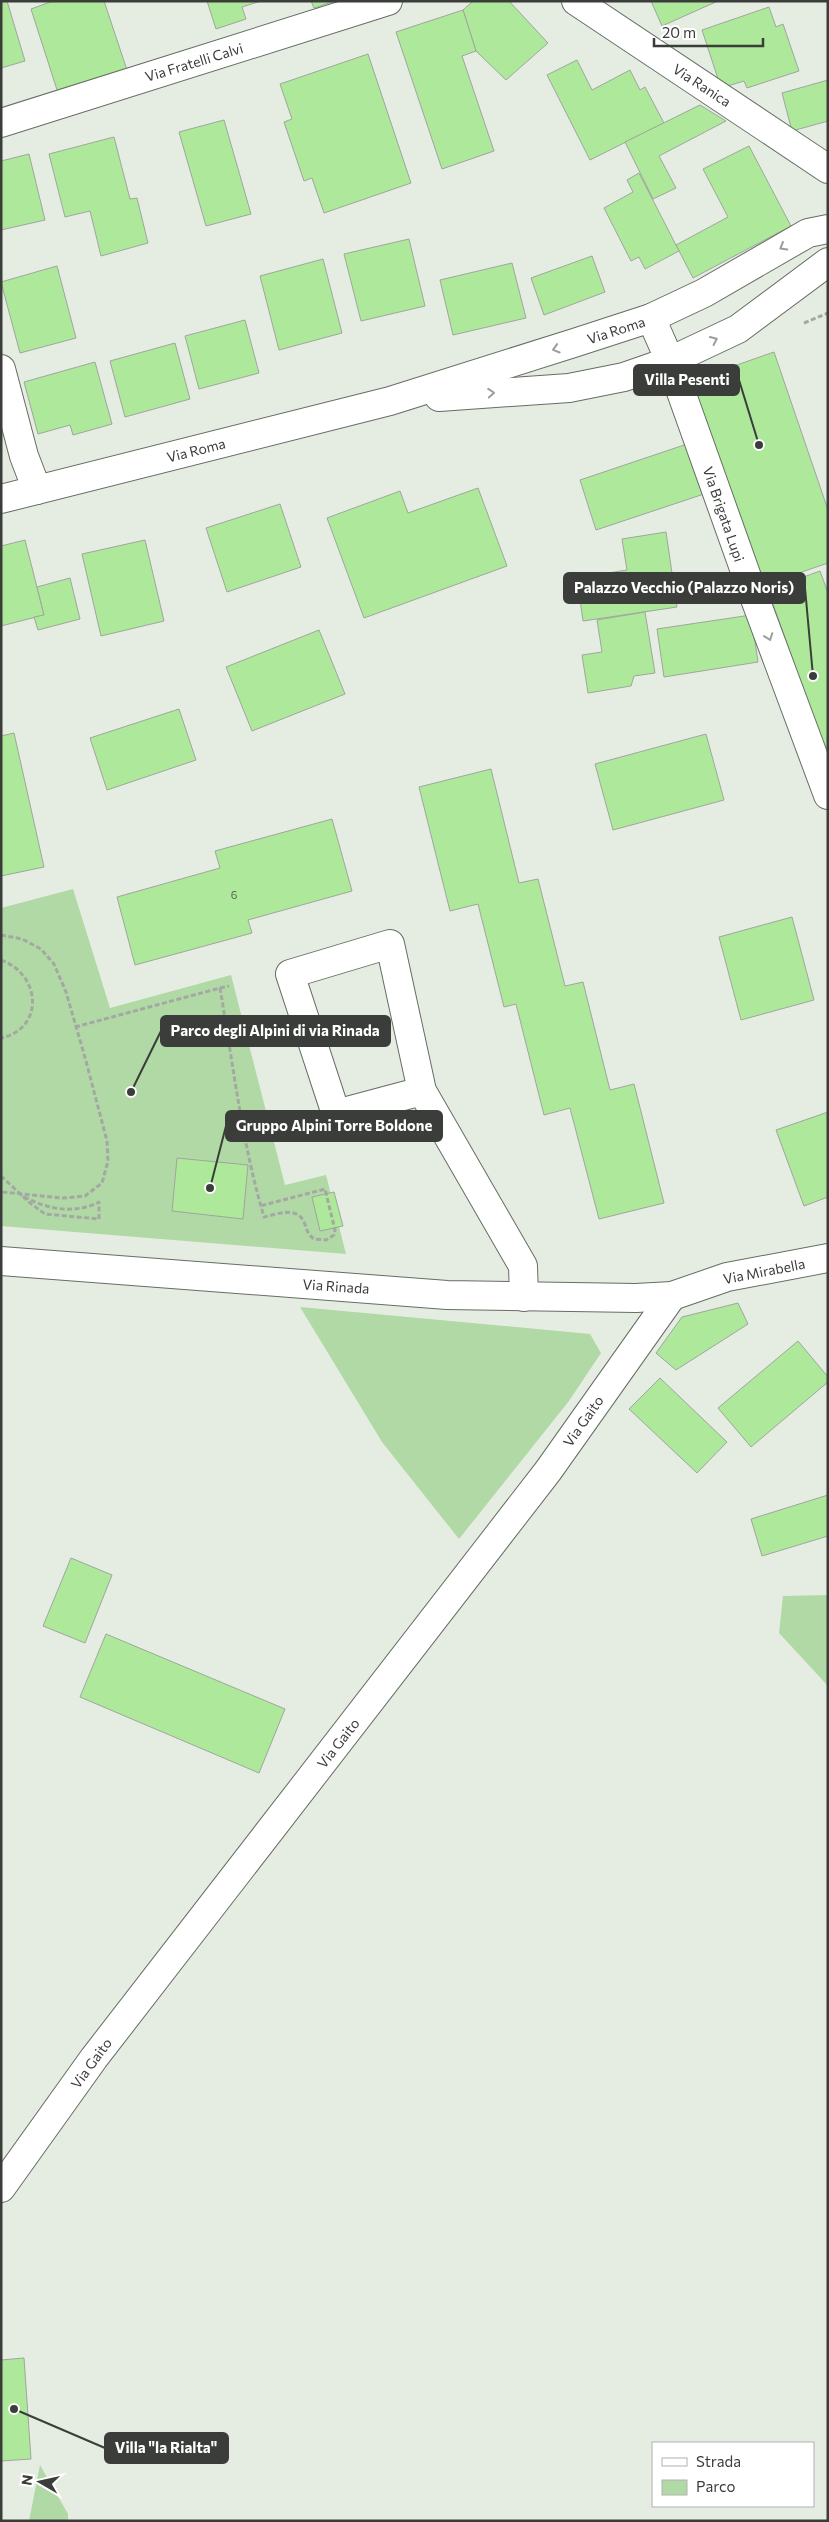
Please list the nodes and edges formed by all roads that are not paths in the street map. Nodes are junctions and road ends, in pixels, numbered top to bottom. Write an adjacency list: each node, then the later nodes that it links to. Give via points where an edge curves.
1 (388, 1): 3 (street, Via Fratelli Calvi)
2 (576, 1): 4 (street, Via Ranica)
3 (1, 123)
4 (828, 170)
5 (828, 229): 7 (street, Via Roma, one-way to 7, via 808,233 704,293)
6 (828, 262): 8 (street, Via Roma, one-way to 6, via 738,329)
7 (651, 318): 8 (street, Via Brigata Lupi); 10 (street, Via Roma, one-way to 10)
8 (670, 361): 10 (street, Via Roma, one-way to 8, via 569,388 624,377); 13 (street, Via Brigata Lupi, one-way to 13)
9 (1, 369): 11 (street, via 24,456)
10 (390, 401): 11 (street, Via Roma)
11 (37, 490): 12 (street, Via Roma)
12 (1, 499)
13 (828, 795)
14 (422, 1091): 14 (street, via 336,1114 290,974 390,944); 17 (street, via 523,1266)
15 (828, 1258): 18 (street, Via Mirabella, via 727,1277)
16 (1, 1261): 17 (street, Via Rinada, via 447,1295)
17 (524, 1296): 18 (street, Via Rinada)
18 (672, 1296): 19 (street, Via Gaito, via 548,1471 94,2058)
19 (1, 2188)

